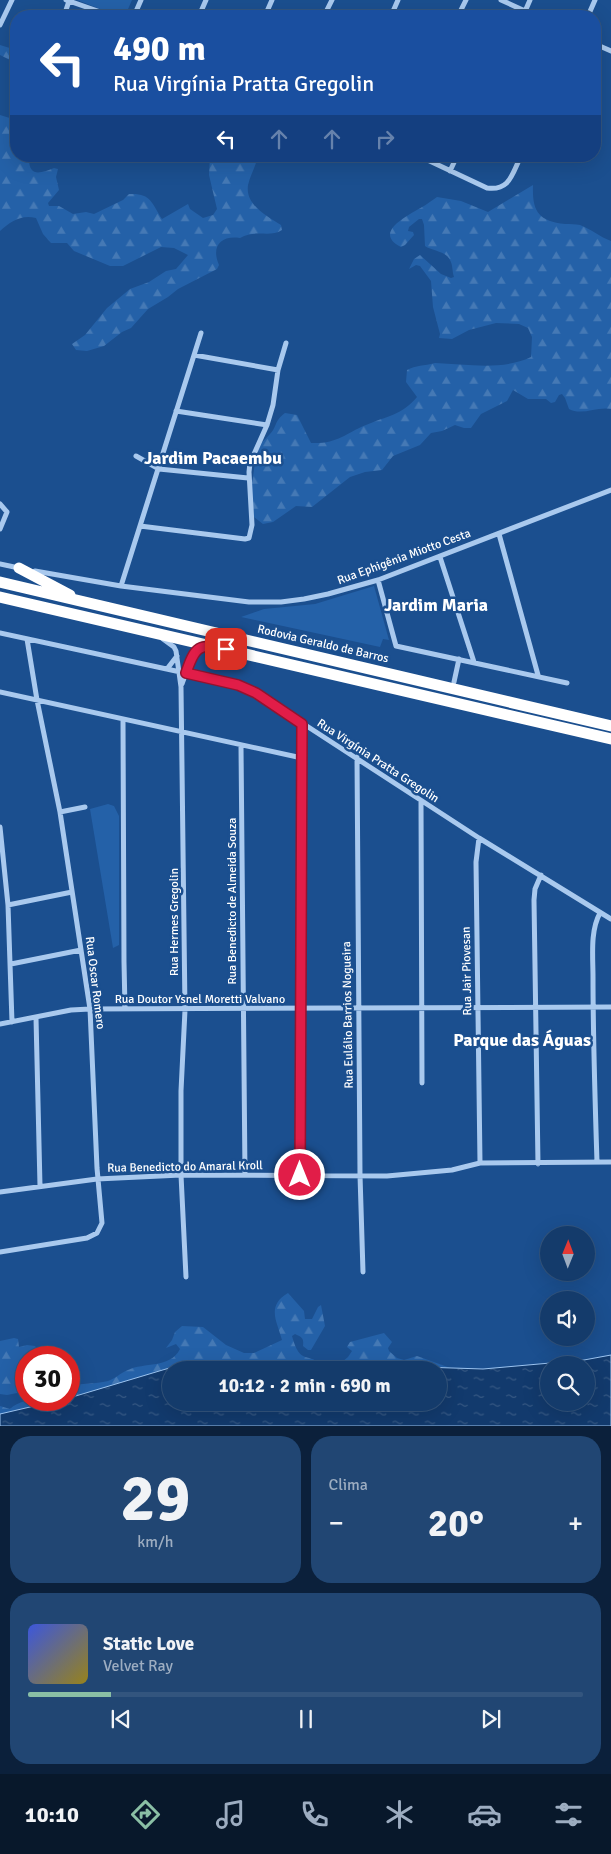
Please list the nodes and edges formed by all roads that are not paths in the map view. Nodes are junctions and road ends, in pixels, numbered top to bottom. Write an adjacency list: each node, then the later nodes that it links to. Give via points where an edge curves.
1 (12, 0): 6 (street)
2 (500, 0): 5 (street)
3 (68, 1): 4 (street)
4 (94, 10)
5 (517, 10)
6 (0, 24)
7 (431, 162): 10 (street)
8 (454, 162): 10 (street)
9 (518, 162): 10 (street, via 507,184 495,189)
10 (450, 171)
11 (201, 333): 13 (street)
12 (286, 343): 14 (street)
13 (194, 355): 14 (street); 15 (street)
14 (278, 370): 16 (street)
15 (176, 411): 16 (street); 18 (street)
16 (267, 425): 19 (street, via 250,463)
17 (136, 456): 18 (street)
18 (159, 469): 19 (street); 22 (street)
19 (248, 478): 22 (street, via 250,538)
20 (611, 490): 24 (street, Rua Ephigênia Miotto Cesta)
21 (0, 504): 23 (street, via 7,512)
22 (140, 526): 30 (street)
23 (0, 529)
24 (499, 534): 25 (street, Rua Ephigênia Miotto Cesta); 44 (street)
25 (440, 557): 28 (street, Rua Ephigênia Miotto Cesta); 39 (street)
26 (0, 564): 27 (street, Rua Ephigênia Miotto Cesta)
27 (19, 568): 30 (street, Rua Ephigênia Miotto Cesta); 32 (highway)
28 (378, 580): 30 (street, Rua Ephigênia Miotto Cesta, via 328,594 281,602 248,602); 38 (street, via 396,646)
29 (0, 582): 32 (highway, Rodovia Geraldo de Barros)
30 (121, 586)
31 (0, 597): 33 (highway)
32 (88, 603): 40 (highway, Rodovia Geraldo de Barros)
33 (146, 630): 36 (highway); 37 (street, via 168,641)
34 (0, 633): 35 (street, Rua Virgínia Pratta Gregolin)
35 (27, 639): 41 (street, Rua Virgínia Pratta Gregolin); 49 (street, Rua Oscar Romero)
36 (207, 645): 43 (street, Rua Hermes Gregolin, via 195,652); 55 (highway)
37 (178, 656): 41 (street); 42 (street, Rua Hermes Gregolin)
38 (459, 659): 39 (street); 45 (street)
39 (474, 662): 44 (street)
40 (366, 668): 45 (highway, via 394,669); 50 (highway, Rodovia Geraldo de Barros)
41 (167, 669): 42 (street, Rua Virgínia Pratta Gregolin)
42 (179, 672): 43 (street, Rua Virgínia Pratta Gregolin); 47 (street, Rua Hermes Gregolin)
43 (186, 673): 47 (street, Rua Hermes Gregolin); 52 (street, Rua Virgínia Pratta Gregolin, via 252,691)
44 (538, 675): 46 (street)
45 (454, 682): 50 (highway, via 510,696)
46 (567, 683)
47 (181, 686): 54 (street, Rua Hermes Gregolin)
48 (0, 692): 49 (street)
49 (37, 700): 51 (street); 61 (street, Rua Oscar Romero)
50 (548, 711): 53 (highway, Rodovia Geraldo de Barros)
51 (123, 720): 54 (street); 80 (street)
52 (302, 724): 57 (street, Rua Virgínia Pratta Gregolin); 58 (street)
53 (611, 726)
54 (182, 732): 56 (street); 83 (street, Rua Hermes Gregolin)
55 (611, 739)
56 (241, 746): 58 (street); 81 (street, Rua Benedicto de Almeida Souza)
57 (357, 757): 59 (street, Rua Virgínia Pratta Gregolin); 82 (street, Rua Eulálio Barrios Nogueira)
58 (302, 758): 77 (street)
59 (421, 801): 63 (street, Rua Virgínia Pratta Gregolin); 78 (street)
60 (86, 807): 61 (street)
61 (60, 812): 65 (street, Rua Oscar Romero)
62 (0, 827): 67 (street)
63 (479, 838): 64 (street, Rua Virgínia Pratta Gregolin); 74 (street, Rua Jair Piovesan, via 476,862)
64 (541, 875): 69 (street, Rua Virgínia Pratta Gregolin); 75 (street, via 534,900)
65 (72, 892): 68 (street); 71 (street, Rua Oscar Romero)
66 (0, 898): 67 (street)
67 (7, 898): 68 (street)
68 (8, 905): 72 (street)
69 (600, 912): 70 (street, Rua Virgínia Pratta Gregolin); 73 (street, via 594,926)
70 (611, 919)
71 (81, 950): 72 (street); 79 (street, Rua Oscar Romero)
72 (11, 964): 85 (street)
73 (593, 1006): 75 (street, Rua Doutor Ysnel Moretti Valvano); 76 (street, Rua Doutor Ysnel Moretti Valvano); 88 (street)
74 (477, 1007): 75 (street, Rua Doutor Ysnel Moretti Valvano); 78 (street, Rua Doutor Ysnel Moretti Valvano); 90 (street, Rua Jair Piovesan)
75 (537, 1007): 91 (street)
76 (611, 1007)
77 (301, 1008): 81 (street, Rua Doutor Ysnel Moretti Valvano); 82 (street, Rua Doutor Ysnel Moretti Valvano); 94 (street)
78 (420, 1008): 82 (street, Rua Doutor Ysnel Moretti Valvano); 87 (street)
79 (90, 1009): 80 (street, Rua Doutor Ysnel Moretti Valvano); 84 (street, Rua Doutor Ysnel Moretti Valvano); 96 (street, Rua Oscar Romero)
80 (125, 1009): 83 (street, Rua Doutor Ysnel Moretti Valvano)
81 (243, 1009): 83 (street, Rua Doutor Ysnel Moretti Valvano); 93 (street, Rua Benedicto de Almeida Souza)
82 (358, 1009): 95 (street, Rua Eulálio Barrios Nogueira)
83 (184, 1010): 92 (street, Rua Hermes Gregolin)
84 (36, 1018): 85 (street, Rua Doutor Ysnel Moretti Valvano); 97 (street)
85 (12, 1022): 86 (street, Rua Doutor Ysnel Moretti Valvano)
86 (0, 1024)
87 (422, 1083)
88 (597, 1162): 89 (street, Rua Benedicto do Amaral Kroll); 91 (street, Rua Benedicto do Amaral Kroll)
89 (611, 1162)
90 (480, 1163): 91 (street, Rua Benedicto do Amaral Kroll); 95 (street, Rua Benedicto do Amaral Kroll, via 425,1173)
91 (538, 1164)
92 (181, 1175): 93 (street, Rua Benedicto do Amaral Kroll); 96 (street, Rua Benedicto do Amaral Kroll); 101 (street, Rua Hermes Gregolin)
93 (245, 1175): 94 (street, Rua Benedicto do Amaral Kroll)
94 (300, 1175): 95 (street, Rua Benedicto do Amaral Kroll)
95 (360, 1175): 100 (street, Rua Eulálio Barrios Nogueira)
96 (97, 1179): 97 (street, Rua Benedicto do Amaral Kroll); 99 (street, Rua Oscar Romero, via 102,1223 97,1233 87,1238)
97 (40, 1186): 98 (street, Rua Benedicto do Amaral Kroll)
98 (0, 1192)
99 (0, 1252)
100 (363, 1272)
101 (186, 1277)

